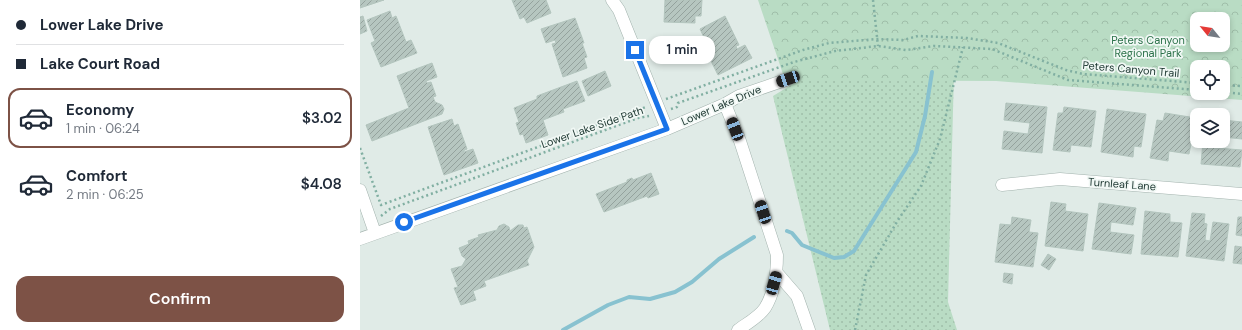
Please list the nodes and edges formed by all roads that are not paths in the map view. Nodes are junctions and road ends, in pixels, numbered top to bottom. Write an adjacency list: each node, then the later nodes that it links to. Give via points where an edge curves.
1 (612, 0): 4 (street, via 619,10)
2 (788, 79): 3 (street, Lower Lake Drive, via 739,96)
3 (725, 104): 4 (street, Lower Lake Drive); 10 (street, via 740,141 777,255)
4 (667, 129): 8 (street, Lower Lake Drive)
5 (1002, 185): 7 (street, Turnleaf Lane, via 1060,179)
6 (360, 190): 8 (street)
7 (1242, 194)
8 (375, 233): 9 (street, Lower Lake Drive)
9 (360, 239)
10 (778, 273): 11 (street, via 772,294 764,309); 12 (street, via 797,296)
11 (738, 330)
12 (809, 330)

